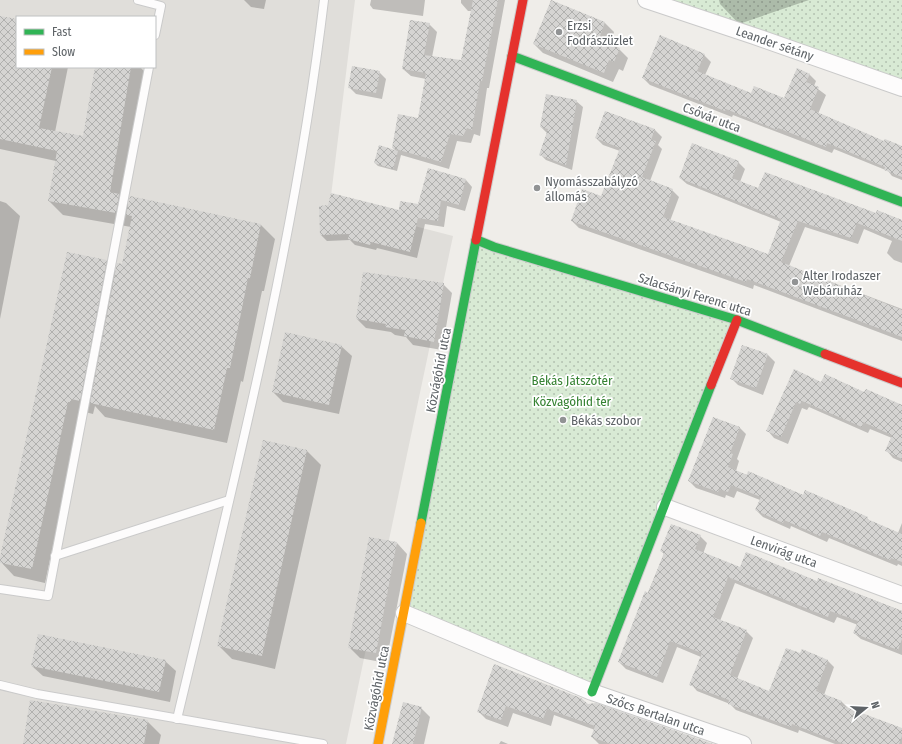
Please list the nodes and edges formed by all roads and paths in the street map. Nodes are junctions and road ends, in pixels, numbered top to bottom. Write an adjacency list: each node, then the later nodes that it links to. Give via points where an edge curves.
1 (138, 0): 5 (lane, via 161,6)
2 (324, 0): 13 (lane, via 314,81 286,238)
3 (524, 0): 6 (street, Közvágóhíd utca)
4 (646, 0): 8 (street, Leander sétány)
5 (156, 30)
6 (512, 56): 9 (street, Csővár utca); 10 (street, Közvágóhíd utca)
7 (149, 68): 15 (lane)
8 (902, 88)
9 (902, 202)
10 (477, 240): 11 (street, Szlacsányi Ferenc utca, via 509,252); 18 (street, Közvágóhíd utca)
11 (737, 320): 12 (street, Szlacsányi Ferenc utca); 14 (street)
12 (902, 383)
13 (229, 500): 15 (lane); 21 (lane)
14 (665, 507): 17 (street, Lenvirág utca); 20 (street)
15 (56, 556): 16 (lane, via 48,596)
16 (0, 589)
17 (902, 595)
18 (404, 613): 20 (street); 23 (street, Közvágóhíd utca)
19 (0, 685): 21 (lane, via 37,694)
20 (592, 692): 24 (street, Szőcs Bertalan utca)
21 (177, 718): 22 (lane)
22 (322, 744)
23 (378, 744)
24 (743, 744)

